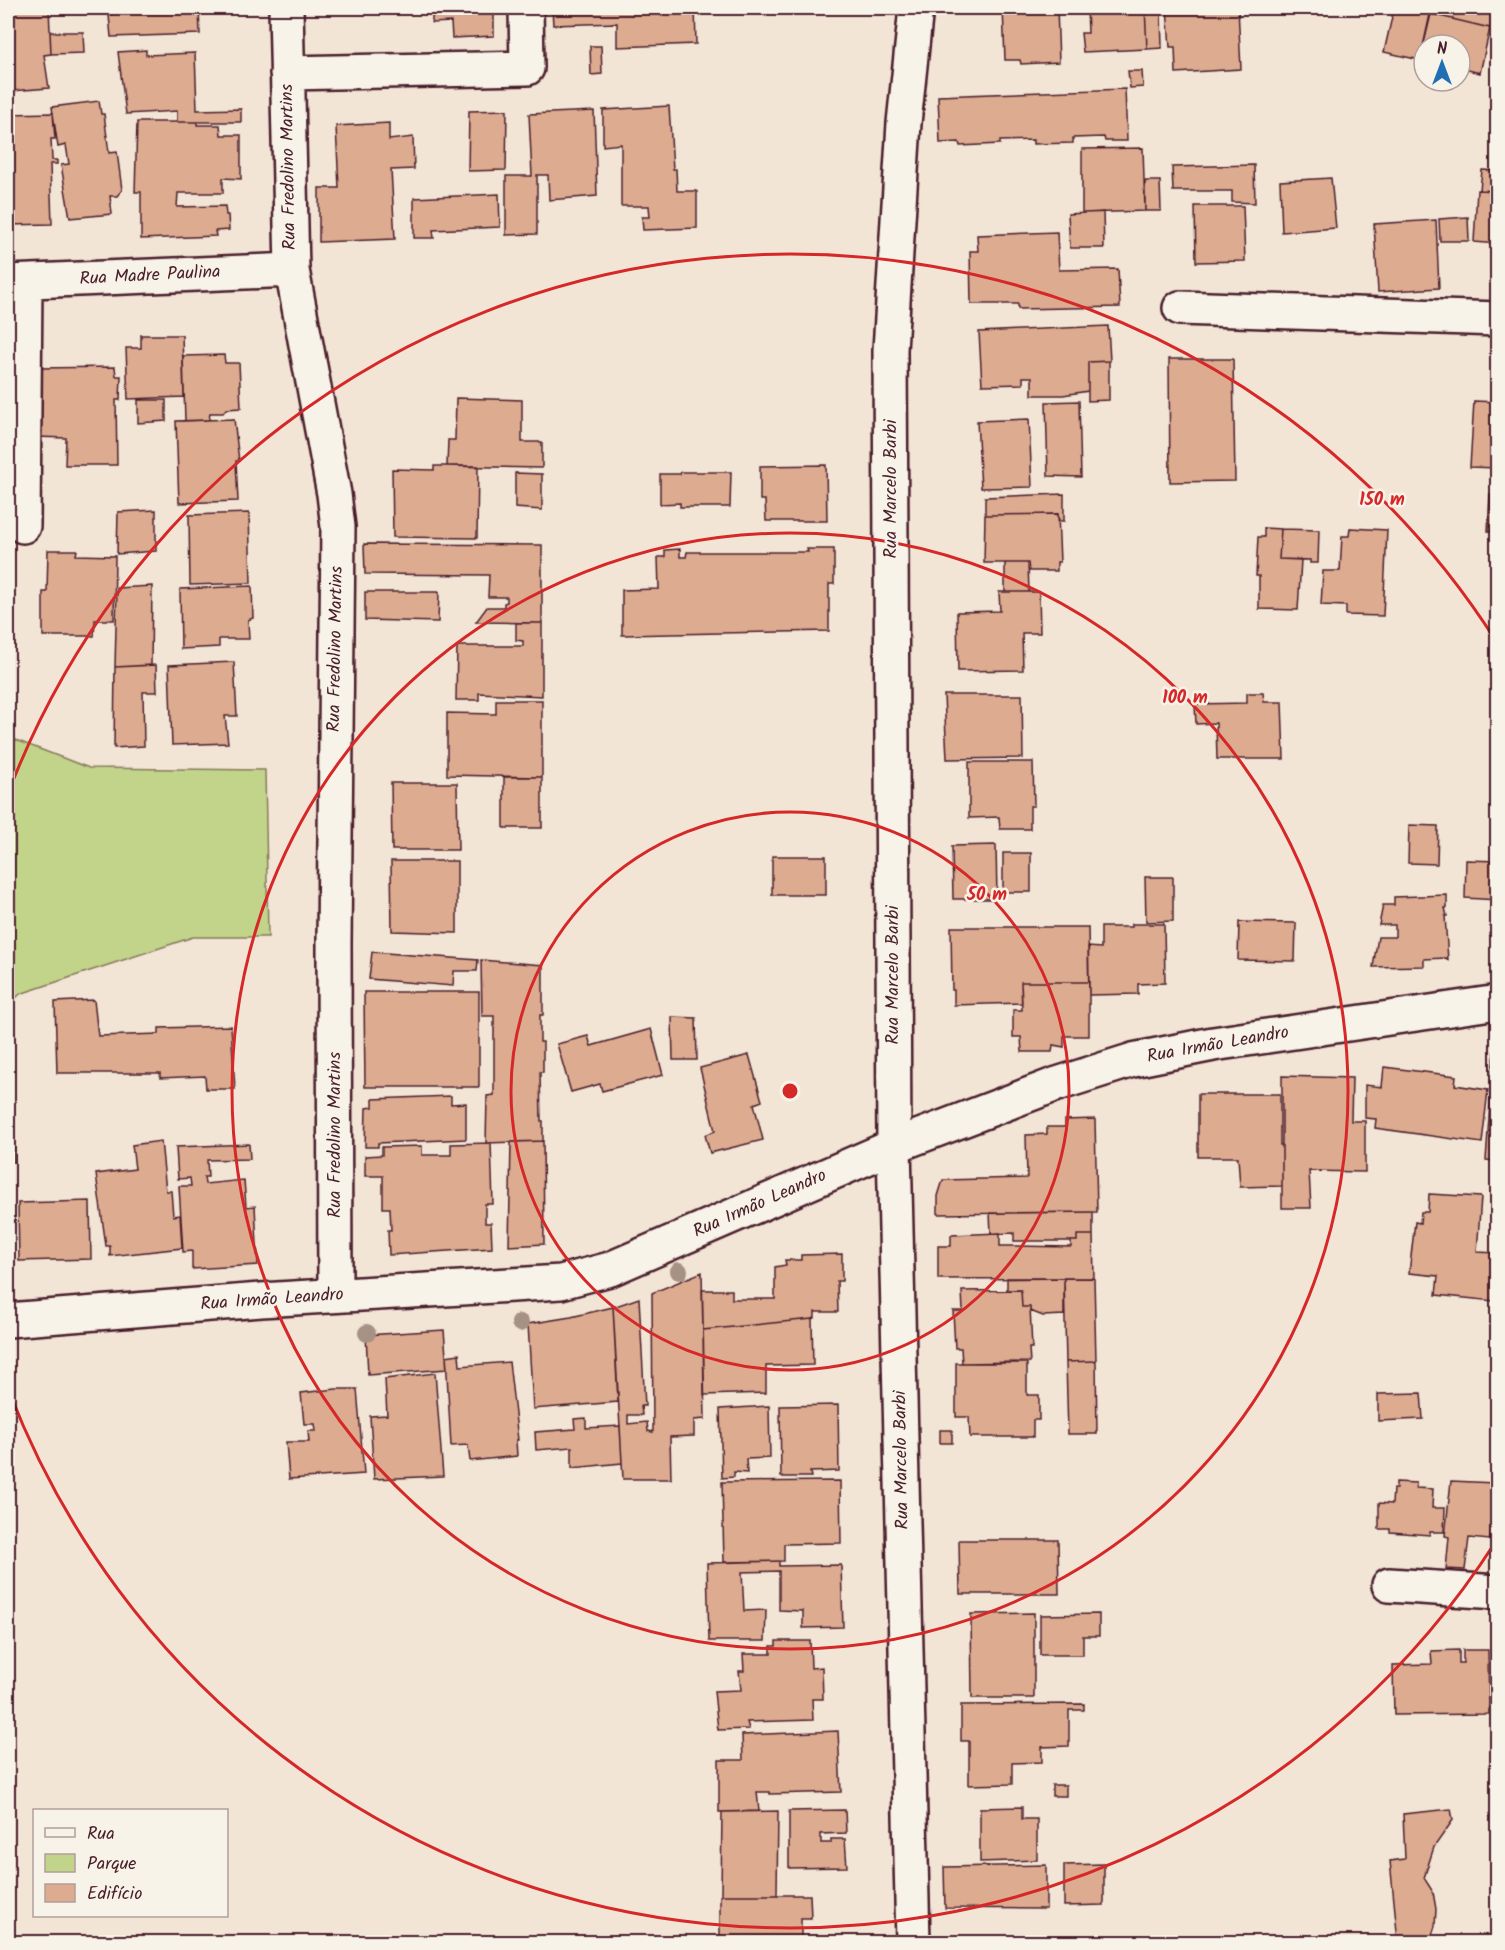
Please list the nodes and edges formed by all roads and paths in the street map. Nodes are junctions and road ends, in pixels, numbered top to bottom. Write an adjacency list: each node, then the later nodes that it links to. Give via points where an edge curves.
1 (286, 8): 4 (street, Rua Fredolino Martins)
2 (526, 8): 4 (street, via 527,68)
3 (916, 8): 11 (street, Rua Marcelo Barbi, via 904,123 890,350)
4 (287, 73): 5 (street, Rua Fredolino Martins)
5 (292, 270): 6 (street, Rua Madre Paulina); 12 (street, Rua Fredolino Martins, via 338,527)
6 (16, 282): 9 (street)
7 (1180, 308): 8 (street)
8 (1497, 319)
9 (23, 526)
10 (1497, 1002): 11 (street, Rua Irmão Leandro, via 1213,1044 1133,1060 1054,1085)
11 (894, 1146): 12 (street, Rua Irmão Leandro, via 600,1272 561,1282); 16 (street, Rua Marcelo Barbi)
12 (335, 1295): 13 (street, Rua Irmão Leandro)
13 (8, 1320)
14 (1389, 1585): 15 (street)
15 (1497, 1592)
16 (913, 1942)

